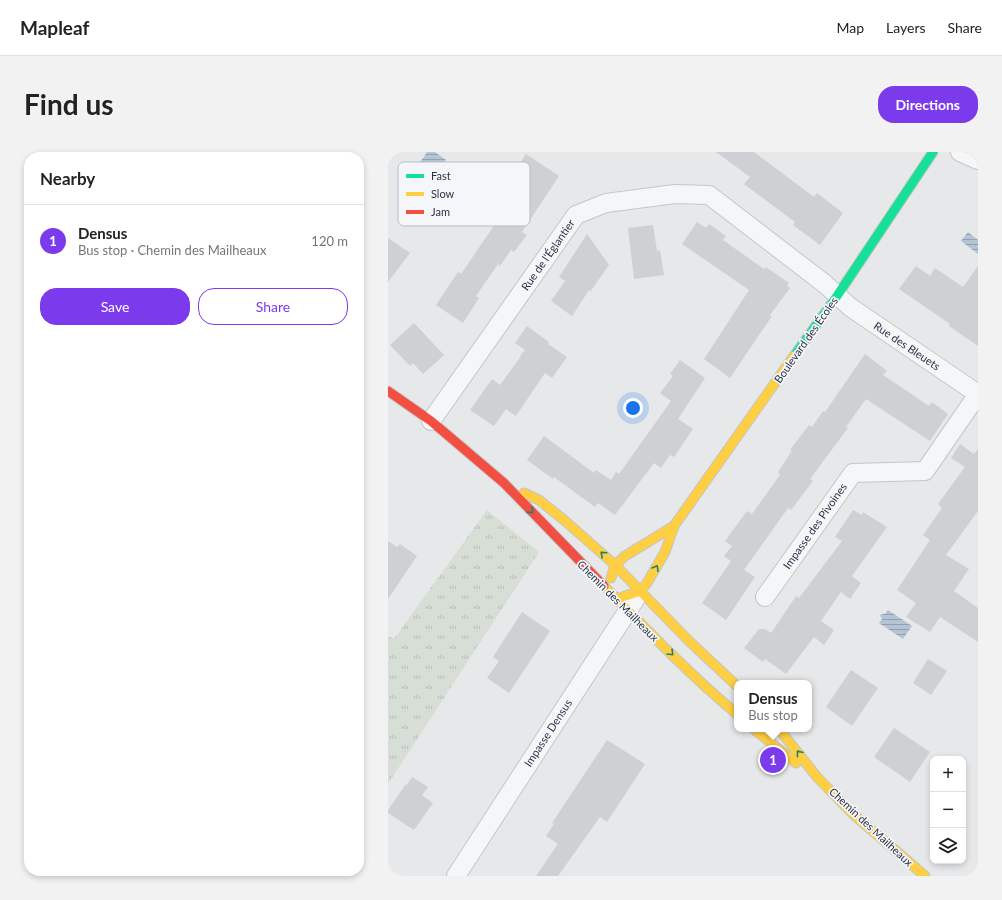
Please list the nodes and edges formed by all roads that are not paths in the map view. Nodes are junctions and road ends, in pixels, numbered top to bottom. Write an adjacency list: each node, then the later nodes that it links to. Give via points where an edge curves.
1 (933, 152): 4 (street, Boulevard des Écoles)
2 (960, 152): 3 (street)
3 (978, 160)
4 (837, 296): 6 (street, Rue des Bleuets, via 859,314); 7 (street, Rue de l'Églantier, via 709,195 675,194 606,203 576,216); 9 (street, Boulevard des Écoles)
5 (388, 391): 7 (street, Chemin des Mailheaux)
6 (978, 394): 13 (street, Impasse des Pivoines, via 926,471 852,473)
7 (431, 422): 8 (street, Chemin des Mailheaux)
8 (504, 482): 10 (street, Chemin des Mailheaux, one-way to 8, via 539,500); 11 (street, Chemin des Mailheaux, one-way to 11)
9 (674, 526): 10 (street, Boulevard des Écoles); 12 (street, Boulevard des Écoles, one-way to 9, via 665,552)
10 (615, 565): 11 (street); 12 (street, Chemin des Mailheaux)
11 (608, 590): 14 (street, Chemin des Mailheaux)
12 (640, 591): 14 (street, Impasse Densus); 15 (street, Chemin des Mailheaux)
13 (765, 597)
14 (622, 605): 16 (street, Chemin des Mailheaux, one-way to 16); 20 (street, Impasse Densus)
15 (734, 683)
16 (734, 712)
17 (758, 732): 19 (street, Chemin des Mailheaux, via 792,761)
18 (781, 732): 19 (street, Chemin des Mailheaux, one-way to 18)
19 (818, 777): 21 (street, Chemin des Mailheaux, via 853,814)
20 (456, 876)
21 (925, 876)

